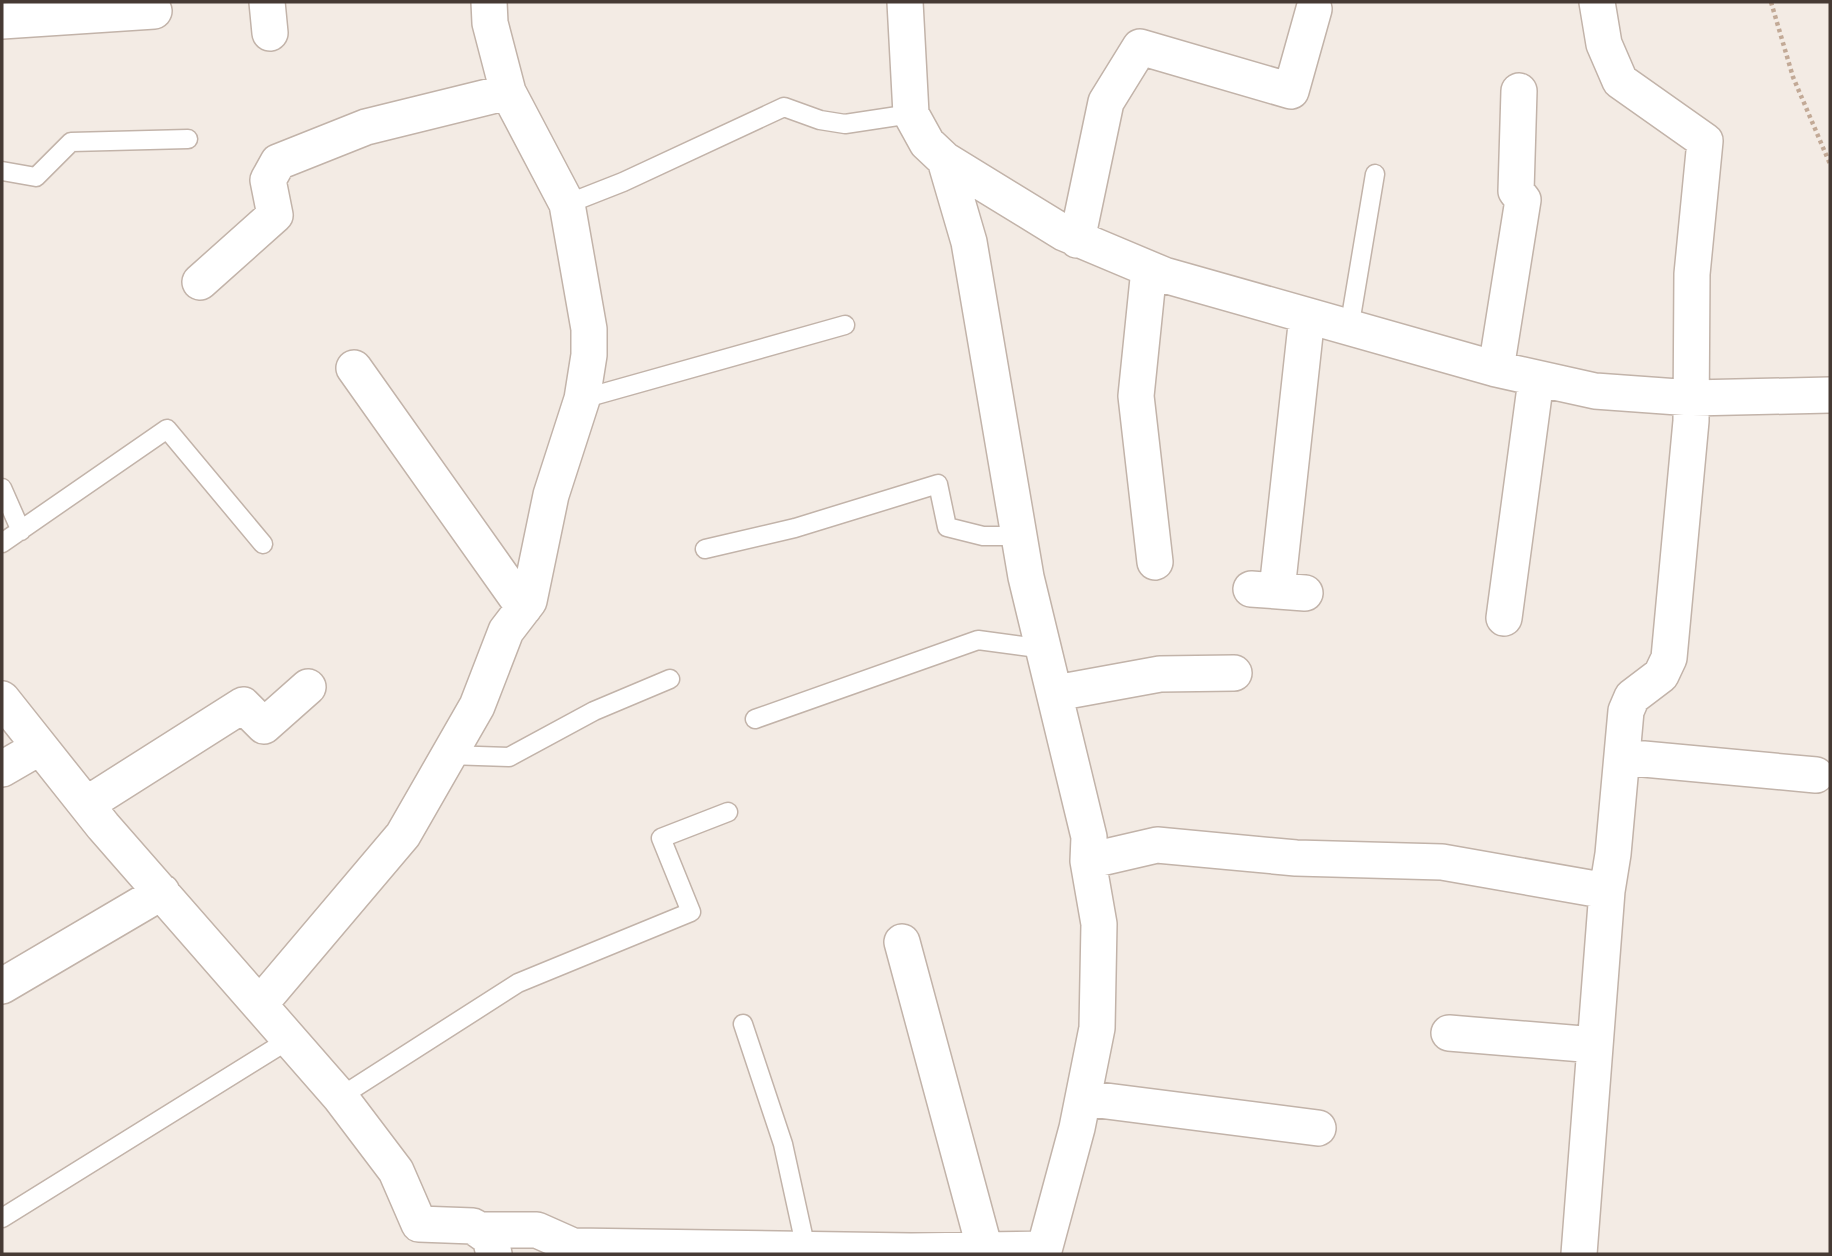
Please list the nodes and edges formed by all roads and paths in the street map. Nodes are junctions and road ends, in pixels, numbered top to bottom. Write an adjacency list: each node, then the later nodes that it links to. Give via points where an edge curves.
1 (489, 2): 9 (street)
2 (905, 2): 10 (street)
3 (1597, 2): 27 (street, via 1604,44 1620,81 1705,141 1692,274)
4 (1771, 2): 13 (path, via 1793,77)
5 (1314, 9): 17 (street, via 1291,91 1140,47 1106,102)
6 (154, 11): 7 (street)
7 (2, 21)
8 (1519, 91): 24 (street, via 1516,191 1523,200)
9 (508, 92): 16 (street); 19 (street, via 366,127 278,162 268,180 275,215)
10 (911, 114): 12 (street, via 927,143); 16 (lane, via 845,124 784,107)
11 (188, 139): 14 (lane, via 71,142 36,177)
12 (945, 160): 17 (street); 31 (street, via 969,242)
13 (1830, 164)
14 (2, 171)
15 (1375, 174): 22 (lane)
16 (567, 204): 28 (street, via 589,329)
17 (1077, 240): 18 (street)
18 (1149, 269): 20 (street); 35 (street, via 1136,396)
19 (200, 282)
20 (1307, 316): 22 (street); 36 (street)
21 (845, 325): 28 (lane)
22 (1349, 329): 24 (street)
23 (354, 368): 37 (street)
24 (1496, 369): 25 (street)
25 (1536, 380): 27 (street, via 1595,391); 38 (street)
26 (1830, 395): 27 (street)
27 (1692, 398): 48 (street, via 1669,658 1661,675 1632,697 1626,711)
28 (582, 399): 37 (street, via 551,495)
29 (2, 488): 30 (lane)
30 (21, 531): 32 (lane); 33 (lane, via 167,429)
31 (1019, 536): 34 (lane, via 983,536 947,527 937,484 795,528); 39 (street)
32 (2, 543)
33 (263, 544)
34 (705, 549)
35 (1156, 562)
36 (1278, 590)
37 (524, 608): 47 (street, via 506,631 477,706)
38 (1504, 618)
39 (1045, 649): 43 (street); 45 (lane, via 978,640)
40 (1234, 673): 43 (street, via 1160,674)
41 (670, 679): 47 (lane, via 594,711 509,757)
42 (308, 687): 51 (street, via 264,726 243,705)
43 (1056, 694): 53 (street, via 1089,837)
44 (2, 699): 46 (street)
45 (755, 719)
46 (40, 747): 49 (street); 51 (street)
47 (448, 755): 58 (street, via 403,835)
48 (1622, 757): 50 (street); 54 (street)
49 (2, 769)
50 (1816, 775)
51 (87, 804): 55 (street)
52 (728, 812): 63 (lane, via 661,838 691,912 517,983)
53 (1088, 862): 54 (street, via 1157,845 1296,858 1442,862); 64 (street, via 1098,924 1097,1028)
54 (1607, 891): 62 (street)
55 (162, 892): 57 (street); 58 (street)
56 (902, 942): 69 (street)
57 (2, 986)
58 (260, 1004): 61 (street)
59 (743, 1024): 68 (lane, via 783,1144)
60 (1449, 1033): 62 (street)
61 (290, 1039): 63 (street); 66 (lane)
62 (1595, 1045): 71 (street)
63 (340, 1097): 67 (street, via 396,1171 419,1224 473,1226)
64 (1083, 1098): 65 (street); 70 (street)
65 (1318, 1128)
66 (2, 1218)
67 (489, 1245): 68 (street, via 537,1230 573,1246)
68 (806, 1250): 69 (street)
69 (985, 1250): 70 (street)
70 (1043, 1252)
71 (1579, 1254)

